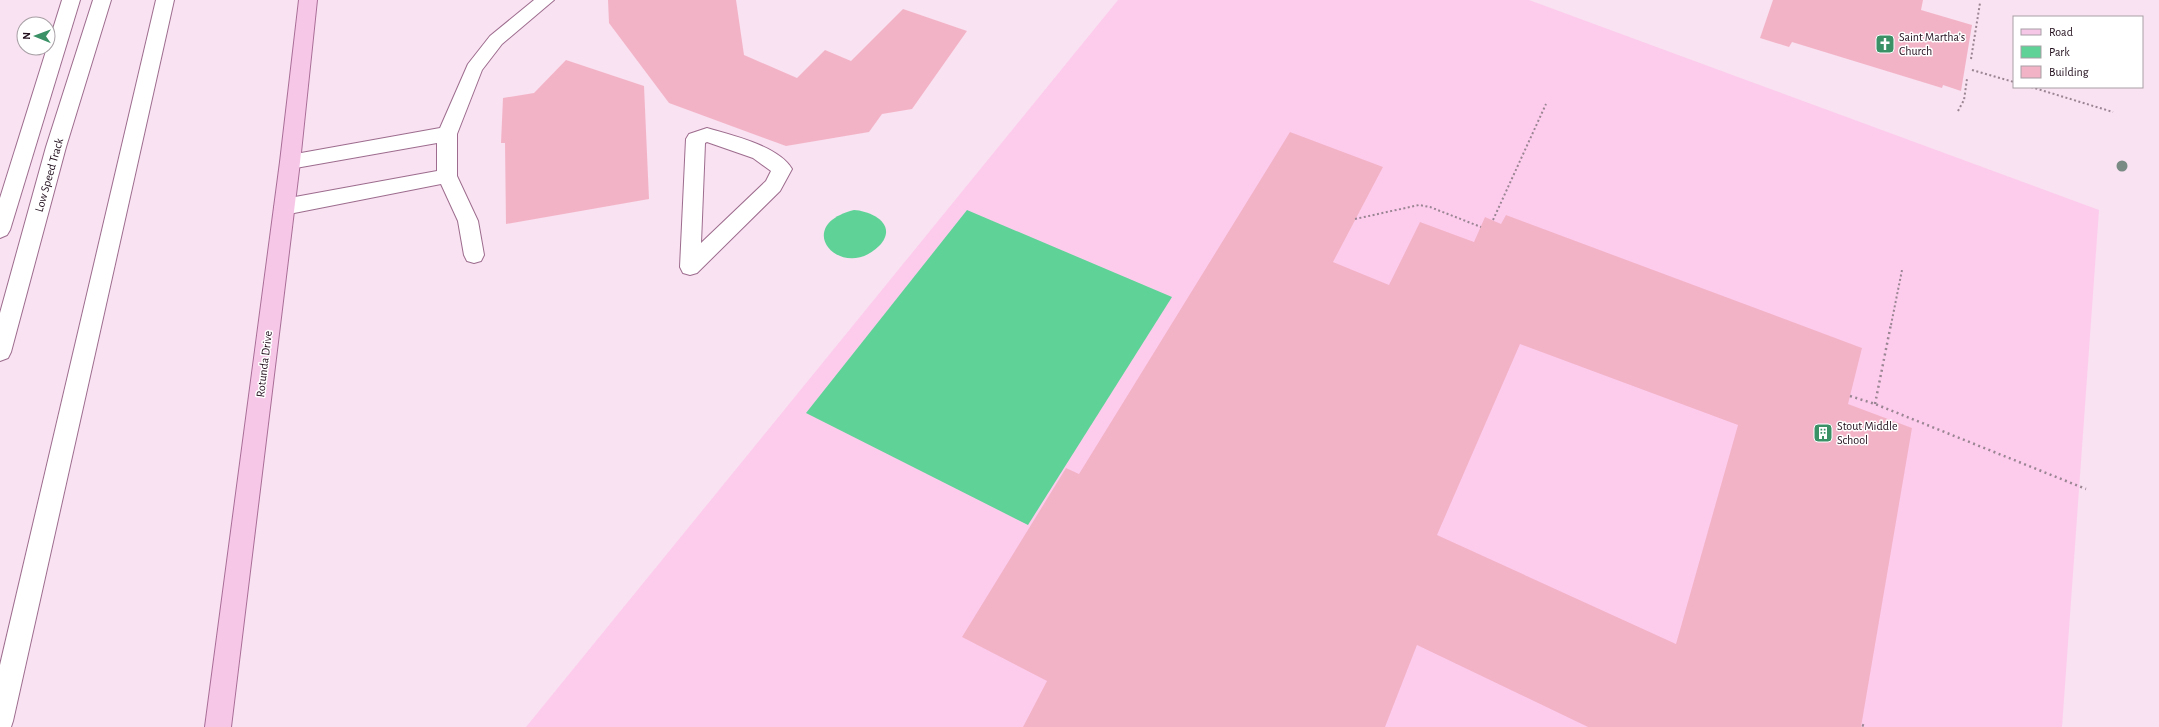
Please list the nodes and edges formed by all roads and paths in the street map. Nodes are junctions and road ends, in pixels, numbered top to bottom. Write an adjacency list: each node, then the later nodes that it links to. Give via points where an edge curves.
1 (71, 0): 22 (lane)
2 (102, 0): 26 (lane, Low Speed Track, via 56,147)
3 (165, 0): 30 (lane)
4 (308, 0): 16 (main road, Rotunda Drive)
5 (545, 0): 15 (lane, via 496,40 474,68)
6 (1980, 3): 7 (path)
7 (1971, 59)
8 (1972, 70): 10 (path)
9 (1967, 79): 13 (path, via 1964,100)
10 (2013, 82)
11 (2034, 88): 14 (path)
12 (1546, 104): 20 (path)
13 (1958, 111)
14 (2113, 112)
15 (447, 134): 16 (lane); 17 (lane)
16 (290, 162): 18 (main road, Rotunda Drive)
17 (447, 176): 18 (lane); 23 (lane, via 468,221)
18 (284, 207): 32 (main road, Rotunda Drive)
19 (1355, 219): 21 (path, via 1418,205 1430,207)
20 (1493, 220)
21 (1481, 227)
22 (0, 230)
23 (474, 255)
24 (690, 267): 24 (lane, via 773,186 782,169 760,153 707,135 696,139)
25 (1902, 270): 28 (path)
26 (0, 352)
27 (1850, 396): 28 (path)
28 (1875, 404): 29 (path)
29 (2086, 489)
30 (0, 721)
31 (1862, 725): 33 (path)
32 (218, 727)
33 (1867, 727)

